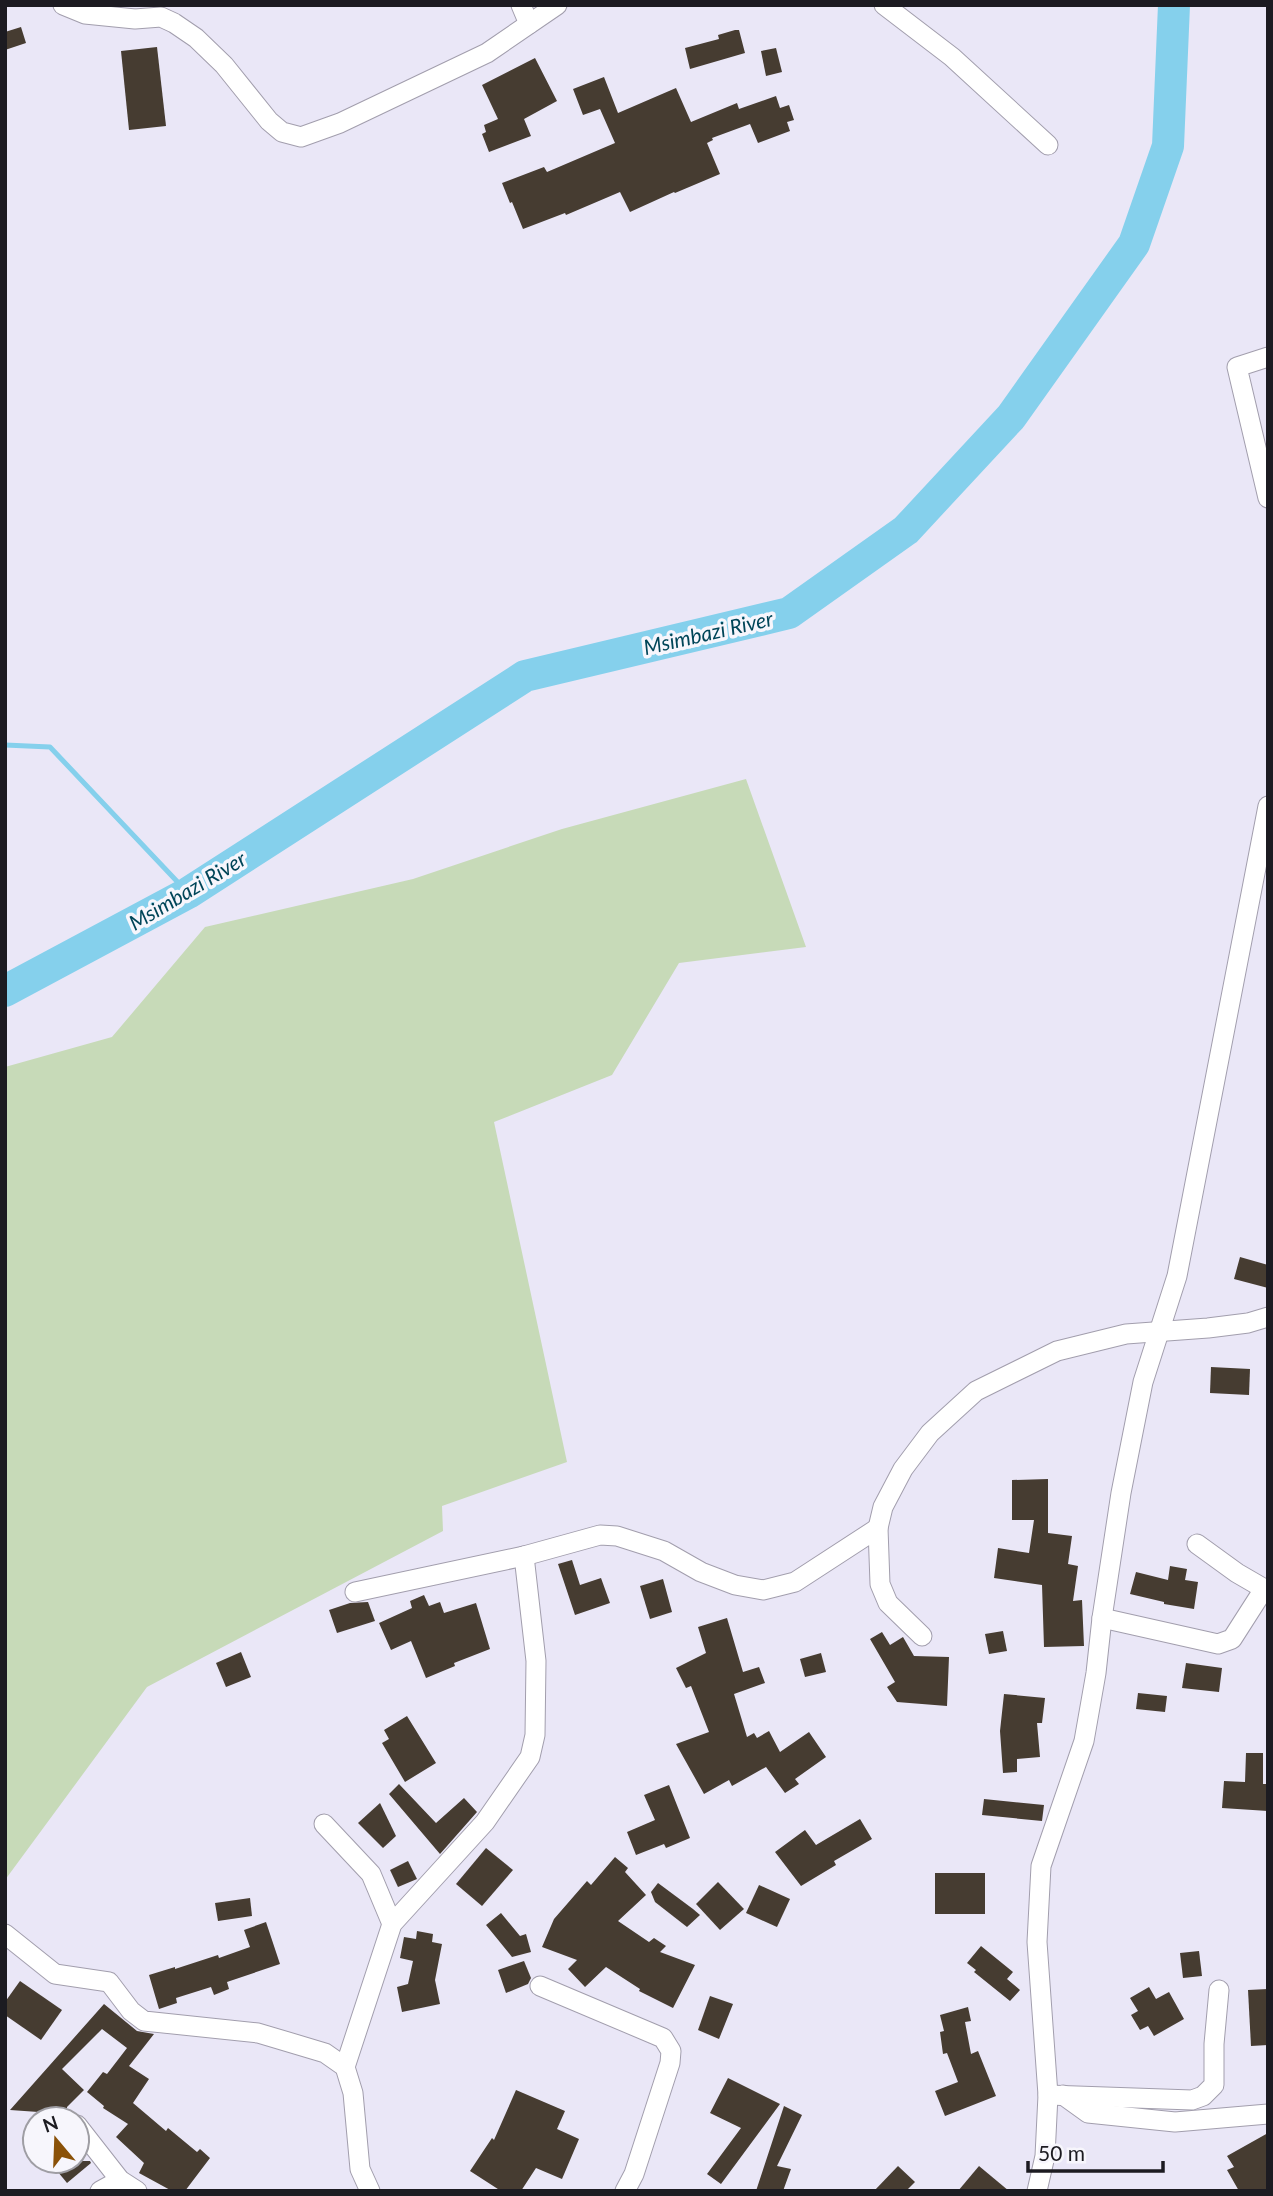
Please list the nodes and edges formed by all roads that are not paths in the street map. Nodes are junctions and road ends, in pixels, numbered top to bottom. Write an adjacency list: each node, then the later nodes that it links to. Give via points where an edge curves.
1 (63, 5): 5 (street, via 85,14 161,17 174,23 225,65 269,121 282,132 300,137 340,123 487,53)
2 (521, 5): 5 (street)
3 (557, 5): 5 (street)
4 (884, 5): 6 (street, via 952,57)
5 (529, 24)
6 (1048, 145)
7 (1268, 357): 8 (street, via 1237,367)
8 (1268, 498)
9 (1268, 806): 10 (street)
10 (1259, 900): 12 (street, via 1177,1276)
11 (1268, 1317): 12 (street)
12 (1159, 1331): 13 (street, via 1057,1351 976,1391 930,1433 902,1469); 18 (street, via 1143,1382 1123,1481)
13 (878, 1528): 15 (street, via 795,1582 763,1590 724,1581 664,1551 617,1536 600,1535); 19 (street, via 880,1584 888,1603)
14 (1197, 1544): 16 (street)
15 (524, 1556): 17 (street); 21 (street, via 536,1661 535,1735 530,1757 485,1822)
16 (1266, 1590): 18 (street, via 1232,1639 1218,1644)
17 (355, 1592)
18 (1102, 1618): 26 (street, via 1084,1741 1041,1866 1037,1942)
19 (922, 1636)
20 (324, 1824): 21 (street, via 371,1874)
21 (392, 1924): 25 (street)
22 (5, 1934): 25 (street, via 55,1974 109,1982 144,2021 258,2033 325,2053)
23 (540, 1986): 33 (street, via 663,2038 671,2051)
24 (1219, 1990): 26 (street, via 1213,2085 1203,2096 1192,2100)
25 (345, 2067): 32 (street, via 353,2092 360,2169)
26 (1056, 2095): 27 (street, via 1088,2113 1175,2122); 34 (street)
27 (1268, 2114)
28 (91, 2142): 29 (street)
29 (120, 2179): 30 (street); 31 (street)
30 (100, 2191)
31 (136, 2191)
32 (370, 2191)
33 (625, 2191)
34 (1037, 2191)

